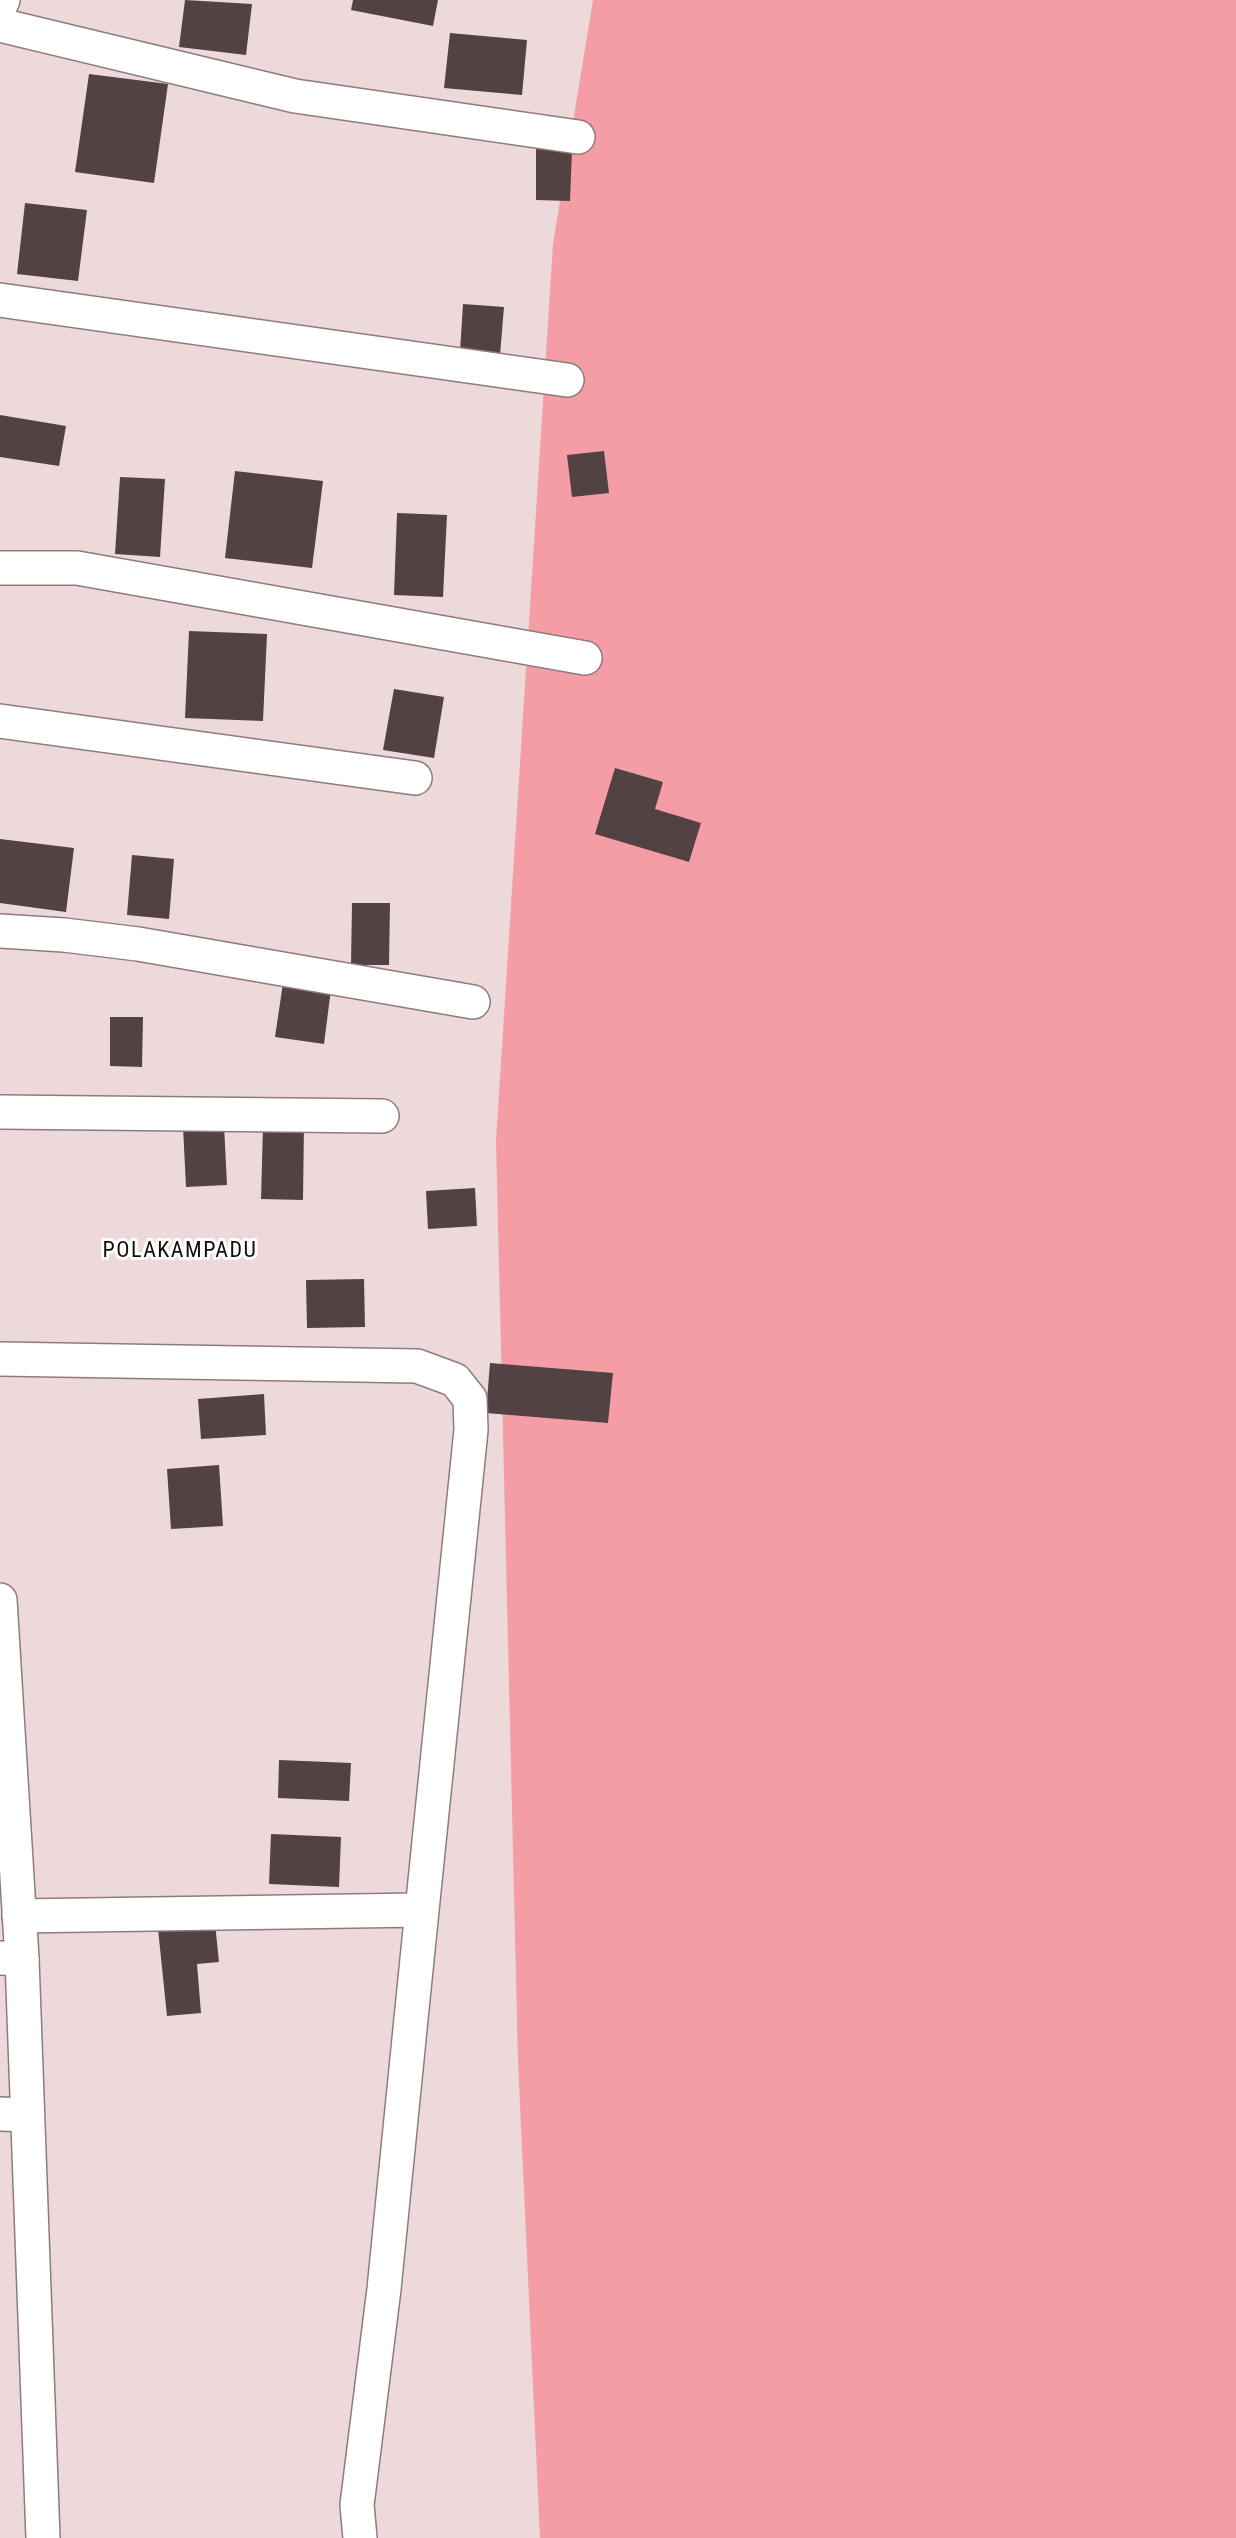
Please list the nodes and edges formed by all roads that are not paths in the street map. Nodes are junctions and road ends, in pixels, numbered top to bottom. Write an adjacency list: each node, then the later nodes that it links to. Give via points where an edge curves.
1 (3, 0): 2 (street)
2 (0, 6)
3 (0, 26): 4 (street, via 295,96)
4 (578, 137)
5 (0, 300): 6 (street)
6 (567, 380)
7 (0, 568): 8 (street, via 77,568)
8 (585, 658)
9 (0, 721): 10 (street)
10 (415, 778)
11 (0, 931): 12 (street, via 138,944)
12 (473, 1002)
13 (0, 1112): 14 (street)
14 (382, 1116)
15 (0, 1359): 17 (street, via 417,1366 455,1380 470,1398 471,1430)
16 (0, 1600): 18 (street)
17 (420, 1910): 18 (street); 22 (street, via 384,2289 357,2505)
18 (19, 1916): 19 (street)
19 (11, 1959): 20 (street)
20 (13, 2114): 21 (street)
21 (42, 2538)
22 (360, 2538)

